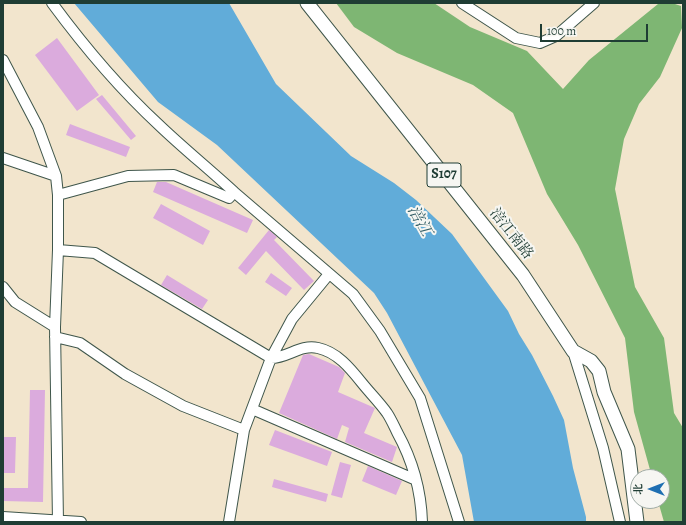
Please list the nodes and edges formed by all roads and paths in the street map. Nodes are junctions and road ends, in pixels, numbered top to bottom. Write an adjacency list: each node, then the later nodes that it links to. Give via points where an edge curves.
1 (52, 3): 8 (street, via 95,57 136,102)
2 (307, 3): 14 (main road, 涪江南路 / S107, via 523,275)
3 (462, 3): 4 (street, via 516,38 540,43 556,36)
4 (594, 3)
5 (3, 60): 7 (street, via 38,128)
6 (3, 158): 7 (street)
7 (56, 176): 9 (street)
8 (234, 192): 9 (street, via 229,198 174,175 128,176); 11 (street)
9 (58, 196): 10 (street)
10 (58, 250): 13 (street); 15 (street, via 95,253)
11 (329, 274): 15 (street, via 292,319); 24 (street, via 353,294 380,331 420,398)
12 (3, 287): 13 (street, via 15,302)
13 (55, 332): 17 (street, via 80,343 125,374 183,406); 20 (street)
14 (573, 351): 25 (street, 涪江南路, via 603,448); 26 (main road, S107, via 591,361 599,371 604,392 628,449)
15 (271, 358): 16 (street); 18 (street, via 280,358 294,350 317,348 345,363 387,413 408,453)
16 (252, 409): 17 (street); 18 (street)
17 (244, 430): 22 (street)
18 (416, 480): 23 (street)
19 (3, 517): 20 (street)
20 (58, 522): 21 (street)
21 (81, 522)
22 (228, 522)
23 (422, 522)
24 (459, 522)
25 (620, 522)
26 (636, 522)

